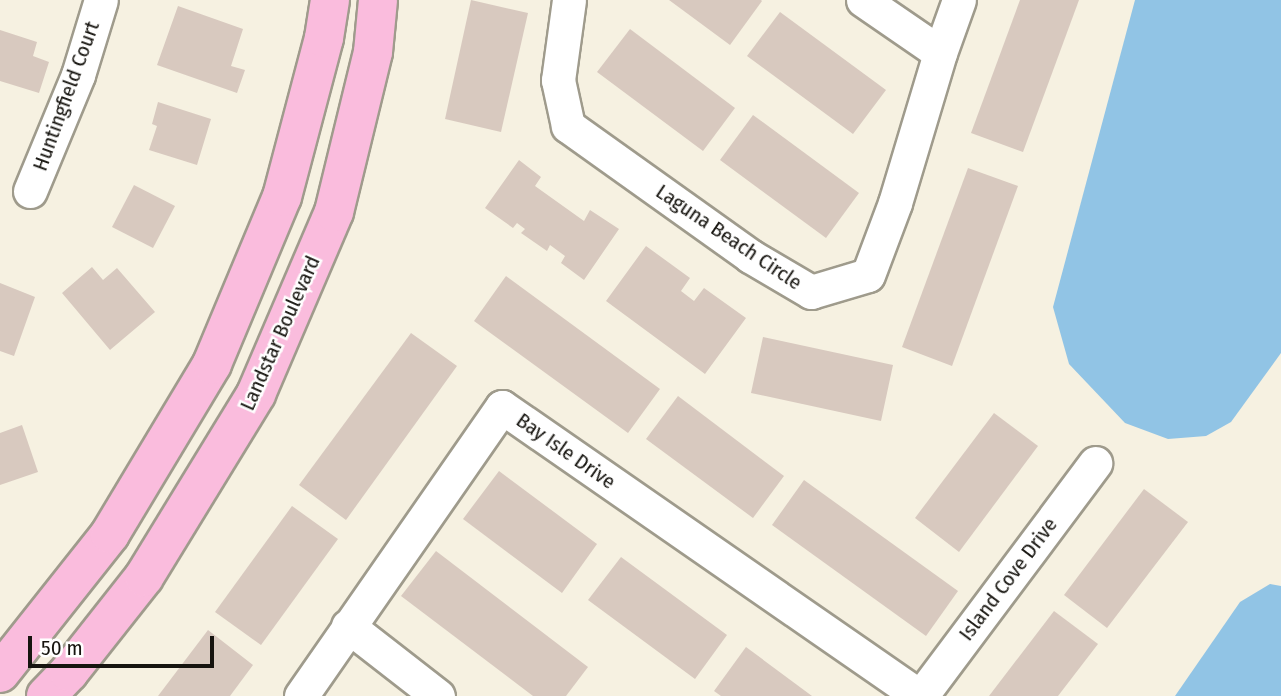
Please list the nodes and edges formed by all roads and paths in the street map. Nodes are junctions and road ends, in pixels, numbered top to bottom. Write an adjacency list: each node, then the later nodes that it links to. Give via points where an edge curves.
1 (101, 0): 8 (street, Huntingfield Court, via 78,75)
2 (330, 0): 11 (main road, via 282,197 212,364 110,534)
3 (378, 0): 13 (main road, Landstar Boulevard, via 373,52 334,212 256,394 144,576)
4 (569, 0): 7 (street, Laguna Beach Circle, via 558,80 568,126 750,256 811,292 868,275 895,203)
5 (863, 0): 7 (street)
6 (960, 0): 7 (street, Laguna Beach Circle)
7 (940, 52)
8 (30, 191)
9 (1095, 463): 15 (street, Island Cove Drive)
10 (348, 626): 12 (street, Bay Isle Drive); 14 (street); 15 (street, Bay Isle Drive, via 502,407)
11 (0, 673)
12 (308, 693)
13 (46, 696)
14 (438, 696)
15 (920, 696)

